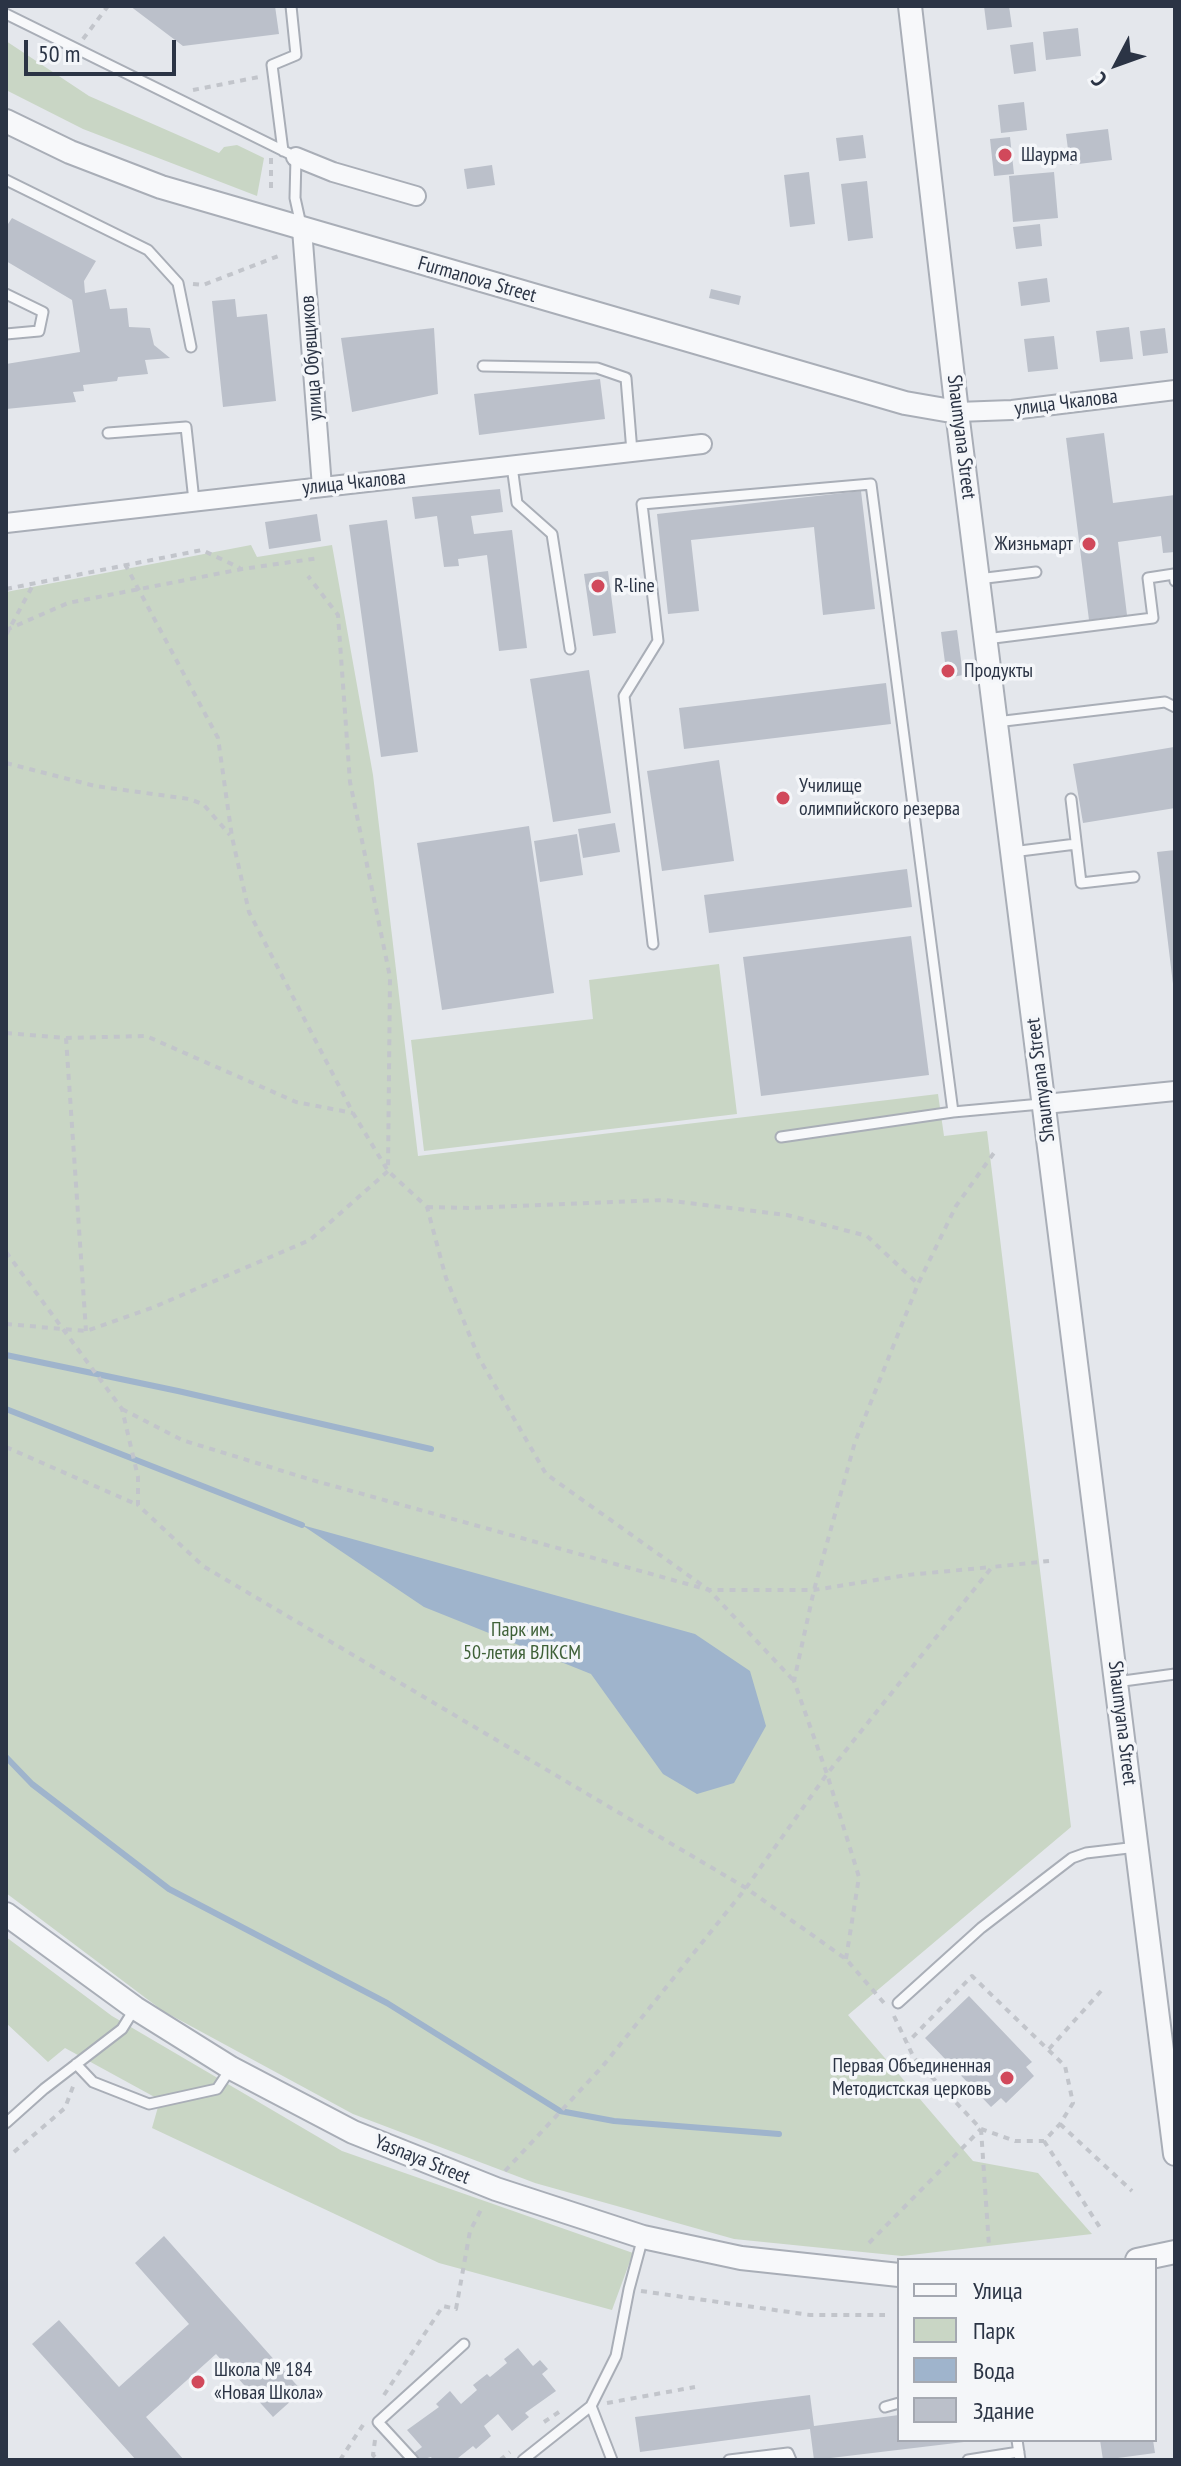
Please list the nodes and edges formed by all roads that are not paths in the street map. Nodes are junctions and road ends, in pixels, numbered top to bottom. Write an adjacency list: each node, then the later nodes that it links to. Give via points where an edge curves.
1 (291, 6): 5 (lane, via 296,55 272,65)
2 (910, 6): 14 (street, Shaumyana Street)
3 (6, 14): 5 (lane)
4 (6, 121): 8 (street, Furmanova Street, via 161,187)
5 (290, 154): 7 (street); 8 (lane)
6 (6, 180): 11 (lane, via 148,250 178,283)
7 (416, 196)
8 (302, 229): 14 (street, Furmanova Street, via 890,399); 19 (street, улица Обувщиков)
9 (6, 294): 10 (lane, via 43,312 39,331)
10 (6, 334)
11 (191, 347)
12 (483, 366): 17 (lane, via 597,368 626,378)
13 (1175, 390): 14 (street, улица Чкалова)
14 (957, 412): 23 (street, Shaumyana Street)
15 (108, 433): 20 (lane, via 186,427)
16 (702, 444): 17 (street, улица Чкалова)
17 (632, 452): 18 (street, улица Чкалова)
18 (512, 465): 19 (street, улица Чкалова); 26 (lane, via 517,503 552,534)
19 (322, 487): 20 (street, улица Чкалова)
20 (195, 502): 21 (street, улица Чкалова)
21 (6, 523)
22 (1036, 572): 23 (lane)
23 (978, 579): 25 (street, Shaumyana Street)
24 (1175, 581): 25 (lane, via 1174,574 1148,578 1153,618)
25 (986, 639): 28 (street, Shaumyana Street)
26 (570, 649)
27 (1175, 707): 28 (lane, via 1165,702 1077,707)
28 (996, 722): 31 (street, Shaumyana Street)
29 (1071, 799): 30 (lane)
30 (1076, 844): 31 (lane); 32 (lane, via 1081,883)
31 (1012, 852): 35 (street, Shaumyana Street)
32 (1134, 877)
33 (653, 944): 36 (lane, via 624,696 658,641 642,504 871,484)
34 (1175, 1091): 35 (street)
35 (1045, 1104): 36 (lane); 39 (street, Shaumyana Street)
36 (953, 1112): 37 (lane)
37 (781, 1137)
38 (1175, 1674): 39 (lane)
39 (1116, 1682): 40 (street, Shaumyana Street)
40 (1138, 1847): 42 (lane, via 1072,1858 981,1928); 47 (street, Shaumyana Street)
41 (6, 1914): 43 (street, Yasnaya Street)
42 (898, 2003)
43 (135, 2008): 44 (lane, via 122,2029); 45 (street, Yasnaya Street)
44 (76, 2064): 45 (lane, via 93,2082 149,2104 217,2089); 46 (lane)
45 (231, 2068): 48 (street, Yasnaya Street, via 353,2132 493,2188)
46 (6, 2123)
47 (1175, 2154)
48 (643, 2237): 51 (street, Yasnaya Street, via 741,2258); 54 (lane, via 616,2356)
49 (1175, 2252): 50 (street)
50 (1146, 2258)
51 (897, 2275)
52 (464, 2344): 57 (lane, via 378,2422)
53 (897, 2404): 55 (lane)
54 (591, 2406): 58 (lane); 59 (lane)
55 (885, 2407)
56 (1019, 2456): 62 (lane)
57 (413, 2460)
58 (523, 2460)
59 (612, 2460)
60 (729, 2460): 61 (lane, via 788,2453)
61 (791, 2460)
62 (968, 2460)

